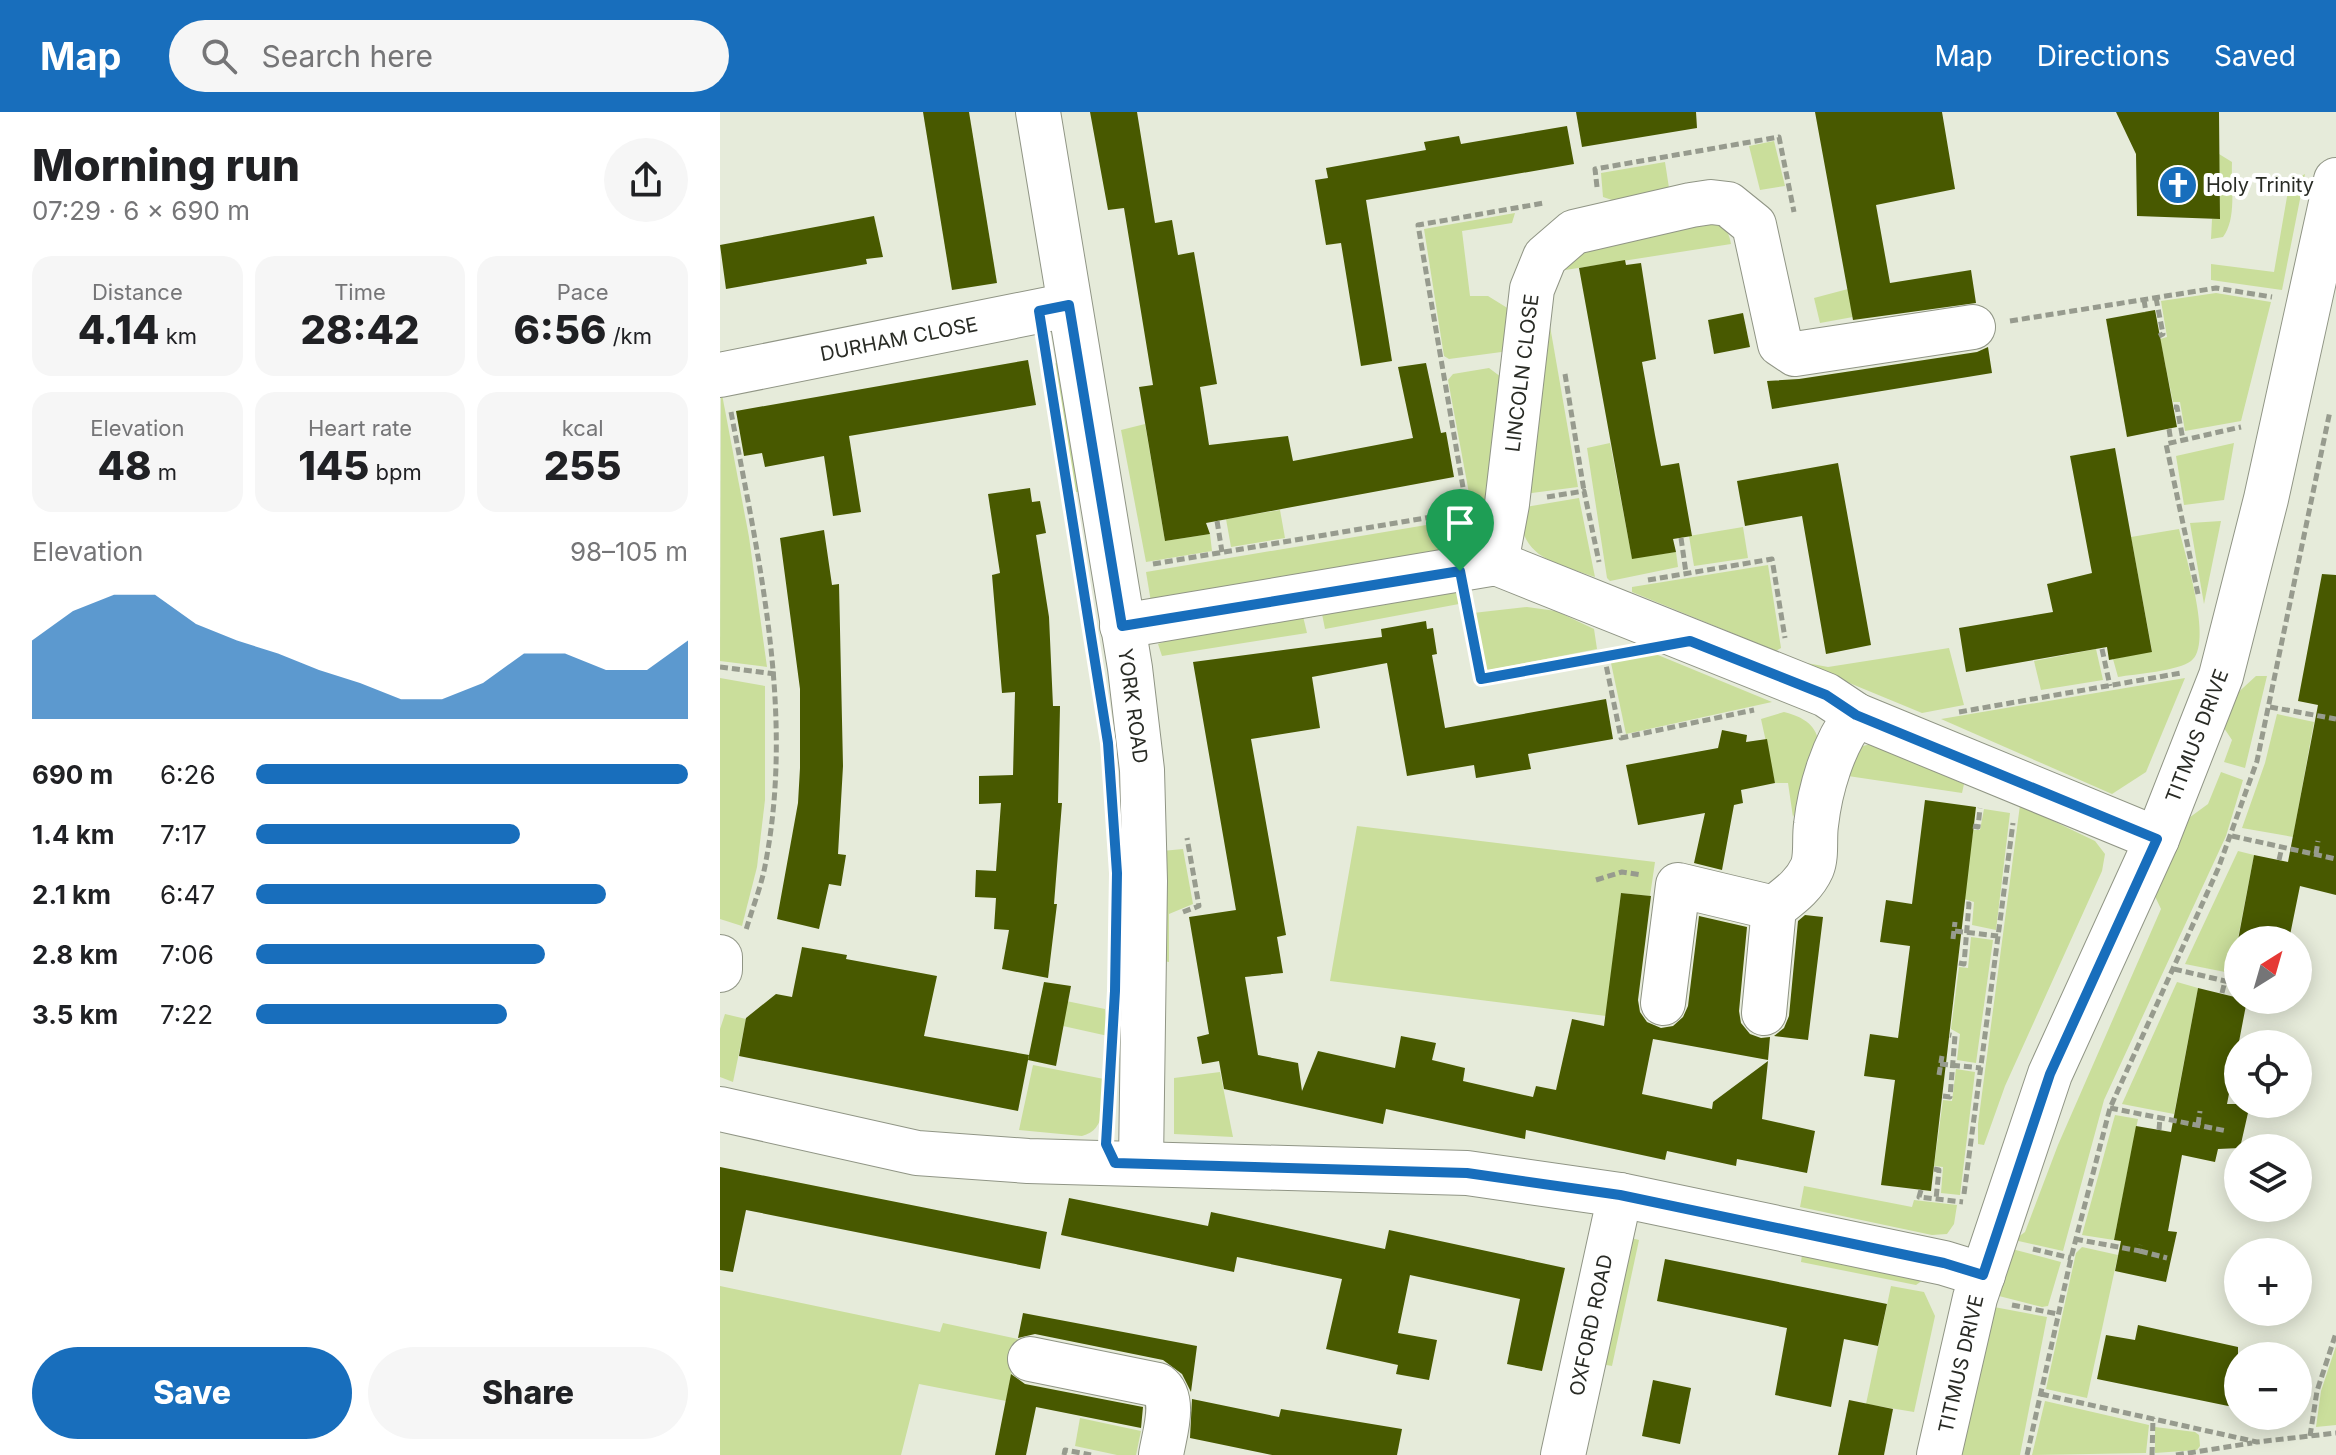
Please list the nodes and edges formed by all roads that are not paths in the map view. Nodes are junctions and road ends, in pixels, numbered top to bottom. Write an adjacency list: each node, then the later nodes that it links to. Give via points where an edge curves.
1 (1038, 112): 4 (street, YORK ROAD)
2 (2336, 180): 3 (street, TITMUS DRIVE)
3 (2328, 258): 10 (street, TITMUS DRIVE, via 2221,676)
4 (1069, 305): 6 (street, DURHAM CLOSE); 8 (street, YORK ROAD)
5 (1973, 327): 7 (street, LINCOLN CLOSE, via 1805,354 1786,351 1777,334 1754,225 1728,204 1711,202 1574,232 1540,265 1532,289 1507,504)
6 (724, 374)
7 (1478, 567): 8 (street); 9 (street, via 1826,695)
8 (1122, 626): 17 (street, YORK ROAD, via 1143,785)
9 (1856, 715): 10 (street); 11 (street, via 1845,728 1818,808 1814,865 1801,887)
10 (2157, 839): 19 (street, TITMUS DRIVE)
11 (1774, 908): 14 (street, via 1678,885); 15 (street)
12 (720, 958): 13 (street)
13 (720, 970)
14 (1663, 1003)
15 (1764, 1013)
16 (720, 1109): 17 (street, via 917,1153)
17 (1141, 1163): 18 (street, via 1467,1173)
18 (1620, 1195): 19 (street); 22 (street, OXFORD ROAD)
19 (1964, 1269): 23 (street, TITMUS DRIVE, via 1975,1298)
20 (1030, 1359): 21 (street, via 1158,1385 1168,1406)
21 (1161, 1455)
22 (1563, 1455)
23 (1939, 1455)

